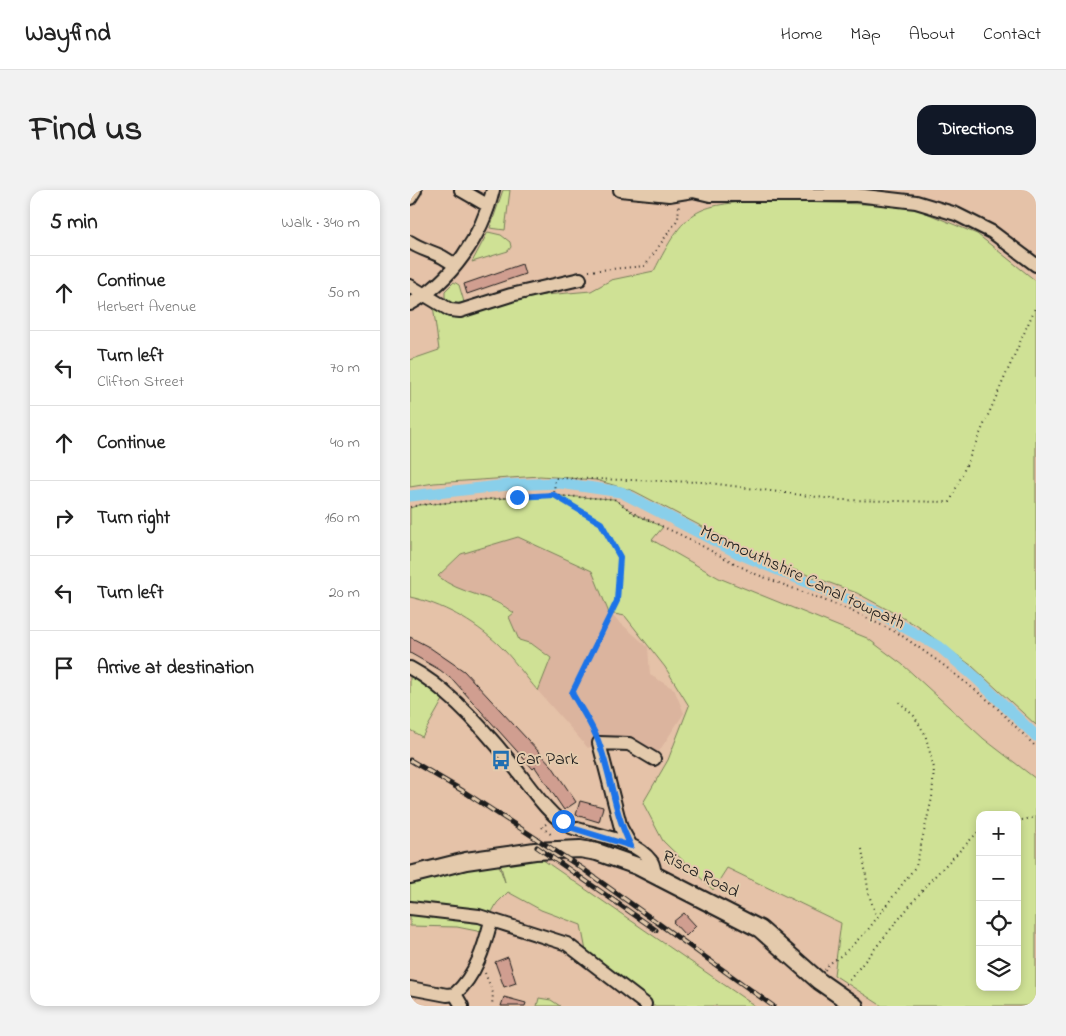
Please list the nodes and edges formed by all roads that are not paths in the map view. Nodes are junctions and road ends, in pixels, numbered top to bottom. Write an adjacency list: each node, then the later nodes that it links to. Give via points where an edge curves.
1 (415, 190): 6 (street)
2 (461, 190): 7 (street)
3 (492, 190): 7 (street)
4 (620, 190): 5 (street, via 669,195)
5 (689, 191): 9 (street, via 710,195 856,195 916,202 956,214 992,232)
6 (410, 198)
7 (487, 206): 10 (street, via 477,233)
8 (410, 242): 10 (street, via 434,251)
9 (1036, 265)
10 (455, 266): 13 (street)
11 (580, 279): 13 (street, via 460,311 450,310)
12 (410, 286): 13 (street)
13 (425, 295): 14 (street)
14 (410, 304)
15 (410, 668): 17 (street, via 447,694 569,827)
16 (654, 759): 17 (street, via 629,744 599,743 619,819)
17 (631, 846): 19 (street, via 652,861)
18 (410, 875): 19 (main road, Risca Road, via 466,861 580,849 617,858)
19 (656, 875): 26 (main road, Risca Road, via 760,928 820,981)
20 (410, 908): 21 (street, via 479,916)
21 (491, 921): 23 (street, via 472,976); 24 (street, via 567,944)
22 (410, 988): 23 (street)
23 (455, 994): 25 (street)
24 (644, 1004)
25 (462, 1006)
26 (855, 1006)

